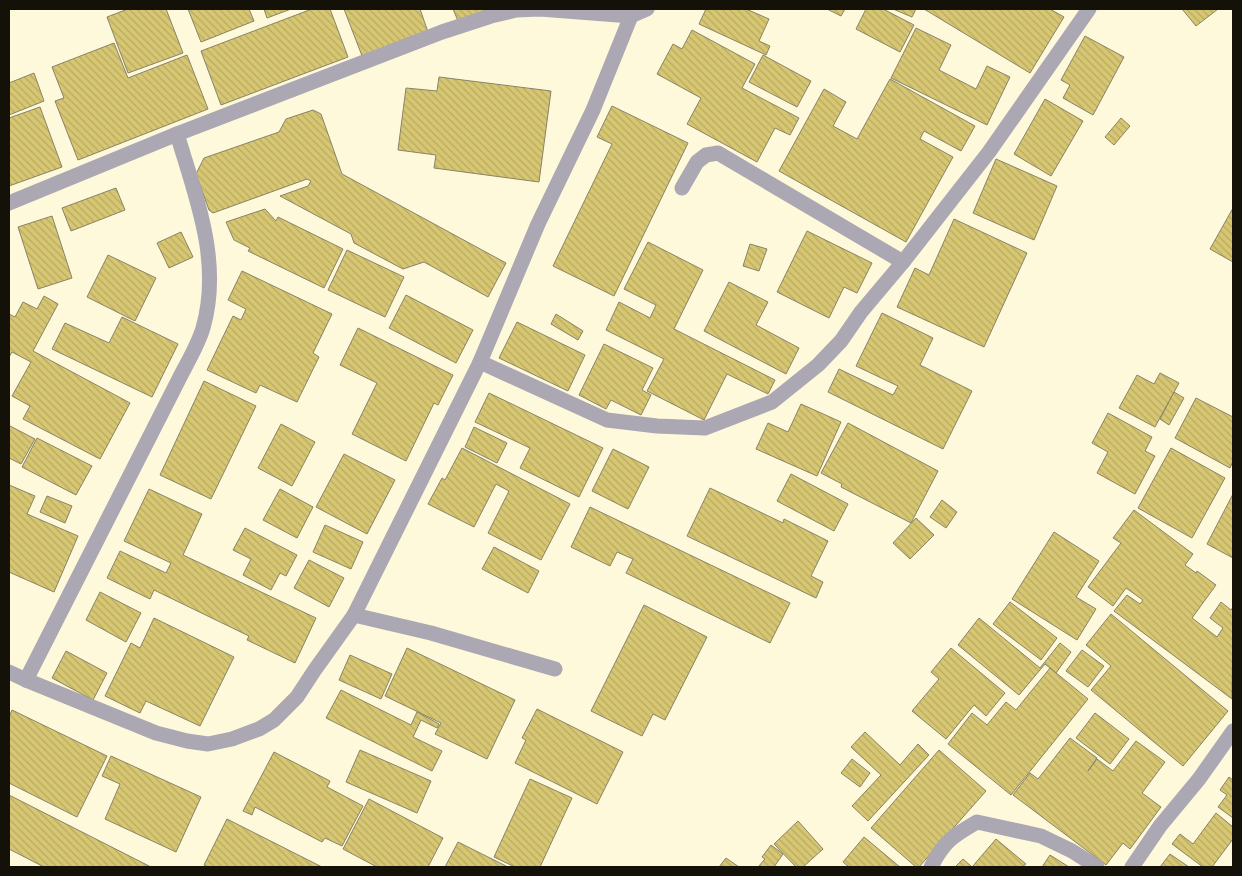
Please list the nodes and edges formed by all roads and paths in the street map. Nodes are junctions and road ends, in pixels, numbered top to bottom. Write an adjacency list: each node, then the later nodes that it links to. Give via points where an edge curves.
1 (647, 9): 3 (street)
2 (1089, 9): 7 (street, via 988,152)
3 (631, 16): 4 (street, via 540,9 491,16); 8 (street, via 593,110 538,224)
4 (177, 134): 6 (street); 12 (street, via 202,216 209,258 210,289 203,329)
5 (682, 188): 7 (street, via 696,162 718,153)
6 (9, 203)
7 (903, 262): 8 (street, via 818,365 772,402 705,428 607,420)
8 (480, 362): 9 (street)
9 (354, 616): 10 (street, via 431,632); 12 (street, via 297,698 274,720 232,739 208,744 156,733)
10 (555, 669)
11 (9, 672): 12 (street)
12 (26, 680)
13 (1233, 731): 16 (street)
14 (931, 867): 15 (street, via 939,851 954,836 977,822 1041,836)
15 (1097, 867)
16 (1132, 867)

